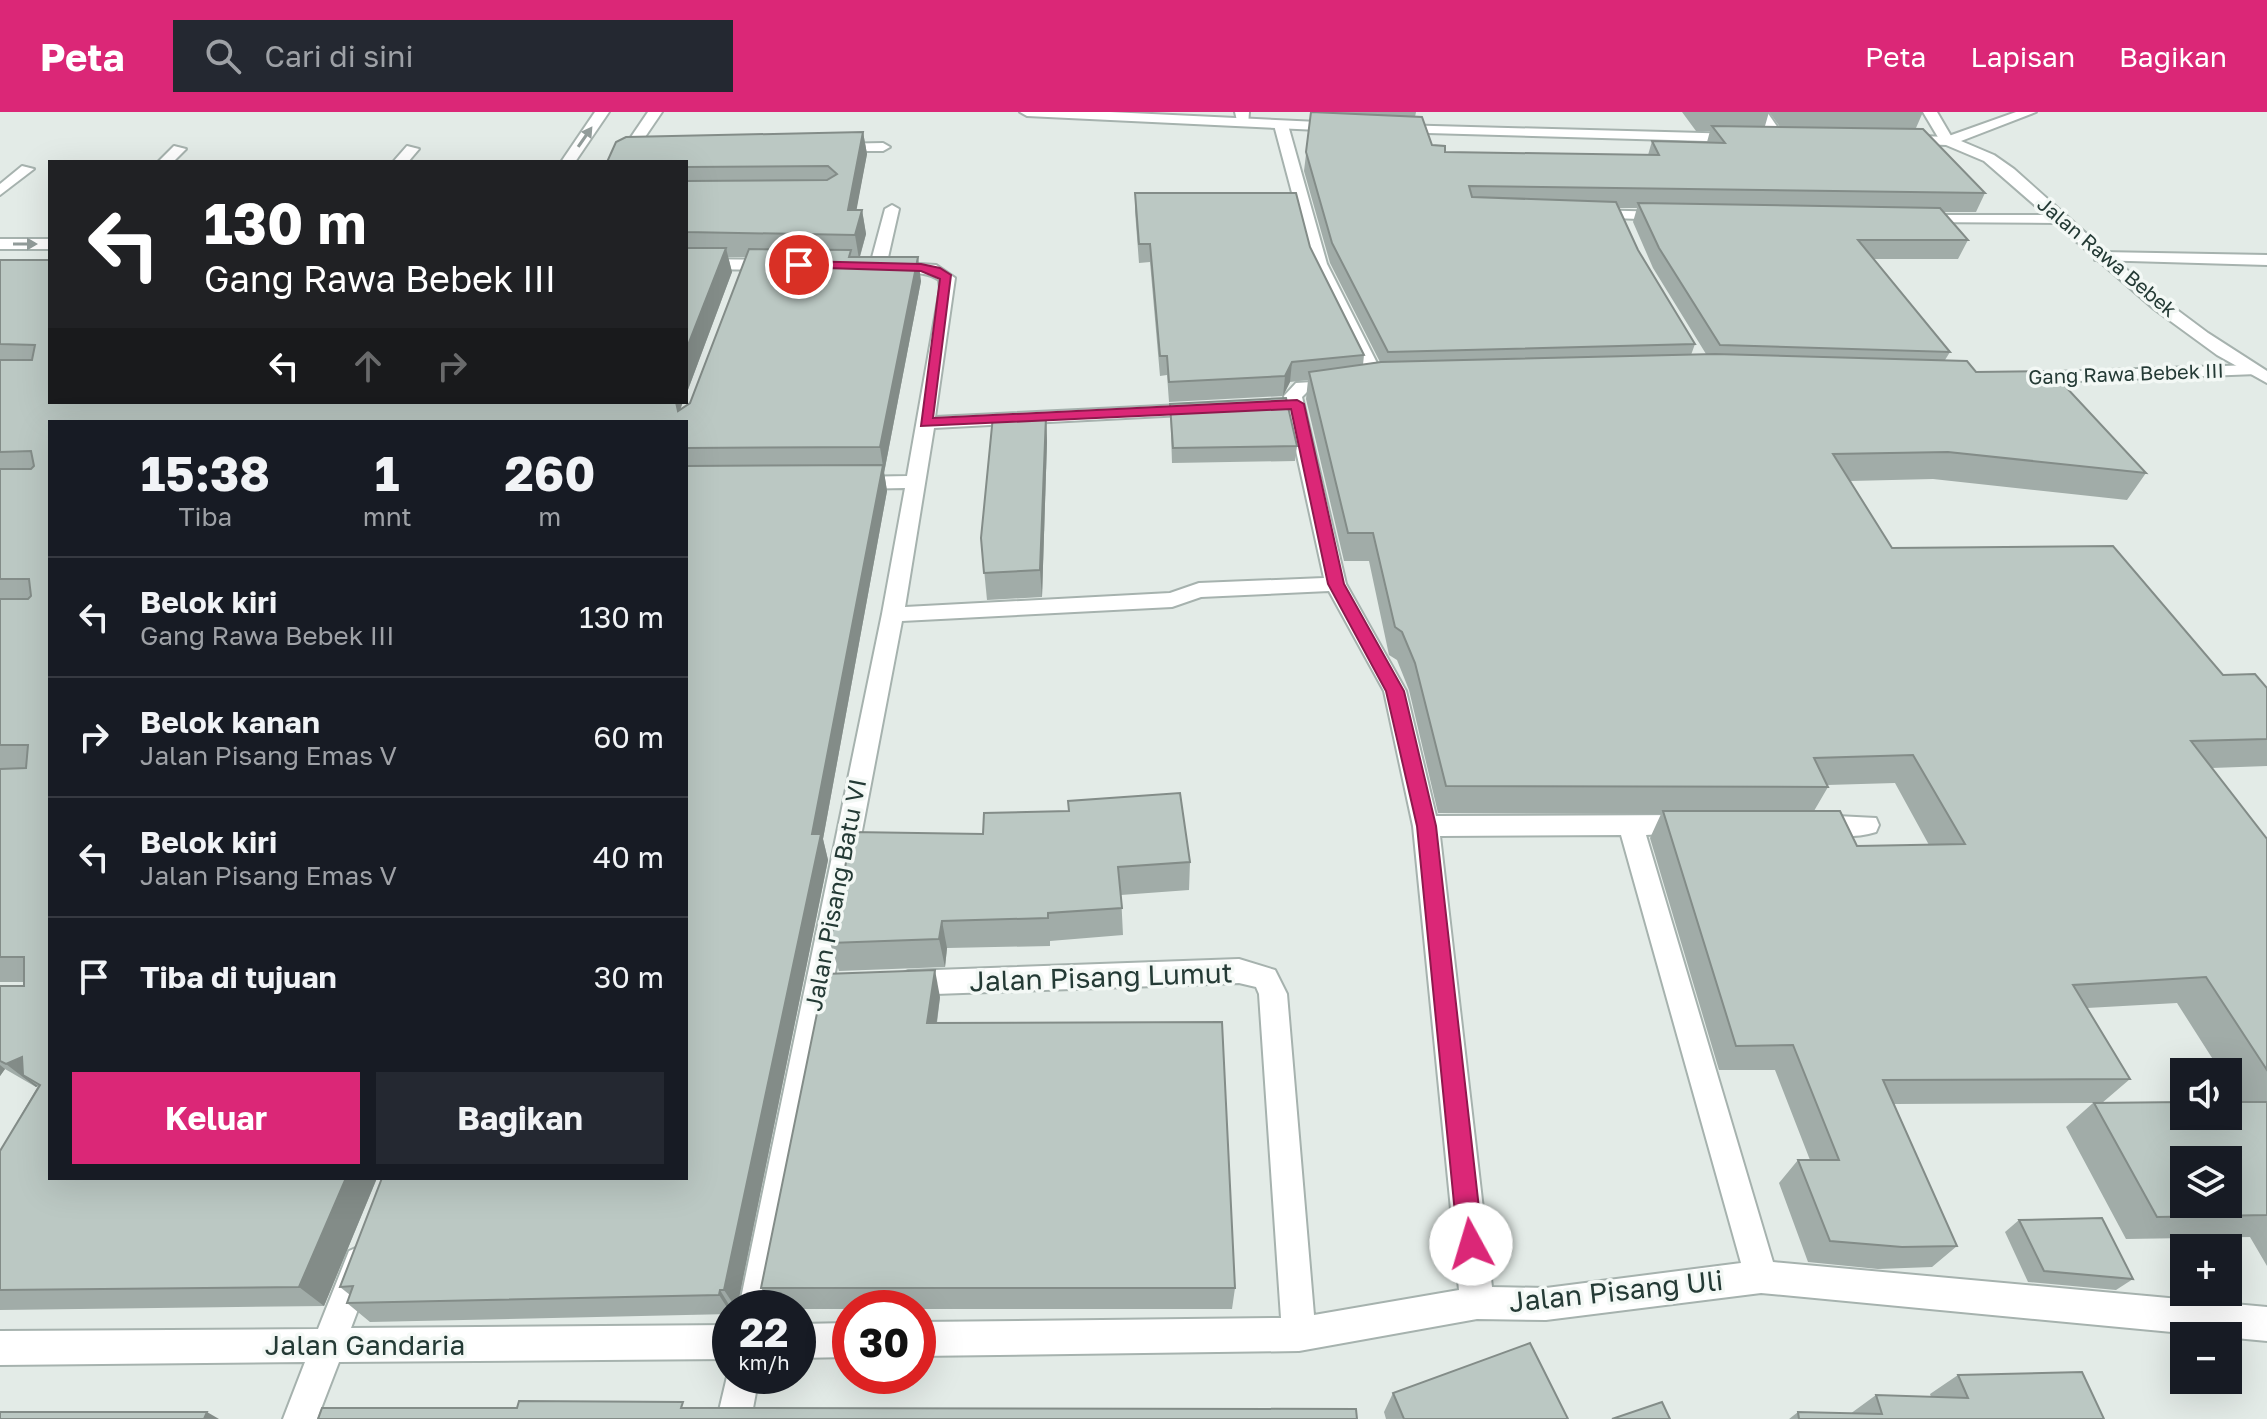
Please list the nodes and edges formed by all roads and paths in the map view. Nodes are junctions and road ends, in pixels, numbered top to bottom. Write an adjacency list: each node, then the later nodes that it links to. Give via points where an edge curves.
1 (602, 112): 20 (street, one-way to 1)
2 (655, 112): 17 (street)
3 (1027, 112): 7 (street)
4 (1760, 112): 10 (street, via 1771,138)
5 (1930, 112): 12 (street)
6 (2029, 112): 12 (street)
7 (1242, 117): 8 (street)
8 (1281, 125): 9 (street); 40 (street, via 1319,264 1385,381 1302,387 1289,405)
9 (1356, 128)
10 (1386, 129)
11 (1882, 139): 12 (street)
12 (1947, 141): 27 (street, Jalan Rawa Bebek, via 1985,153)
13 (883, 147): 16 (street)
14 (179, 149): 18 (street)
15 (412, 149): 19 (street)
16 (823, 149)
17 (630, 156)
18 (167, 160)
19 (402, 160)
20 (569, 160)
21 (27, 169): 22 (street)
22 (0, 191)
23 (892, 209): 37 (street, Jalan Pisang Batu VI, via 871,265 921,267 947,278)
24 (1575, 214): 25 (street, via 1622,222)
25 (1681, 216)
26 (1900, 219): 27 (street)
27 (2057, 219): 30 (street, Jalan Rawa Bebek)
28 (0, 244): 29 (street, one-way to 29)
29 (48, 244)
30 (2101, 257): 31 (street); 34 (street, Jalan Rawa Bebek)
31 (2267, 260)
32 (688, 264): 33 (street, via 743,272)
33 (790, 265)
34 (2259, 374): 35 (street, Gang Rawa Bebek III)
35 (2004, 378)
36 (1219, 408): 37 (street)
37 (926, 423): 38 (street, Jalan Pisang Batu VI)
38 (917, 482): 39 (street); 41 (street, Jalan Pisang Batu VI)
39 (840, 483)
40 (1336, 584): 41 (street, via 1199,590 1172,600); 45 (street, via 1395,691)
41 (893, 614): 49 (street, Jalan Pisang Batu VI)
42 (1710, 825): 46 (street)
43 (1789, 825): 44 (street)
44 (1867, 825)
45 (1426, 826): 46 (street); 53 (street)
46 (1631, 826): 51 (street)
47 (880, 984): 55 (street, Jalan Pisang Lumut, via 1239,971 1265,978 1273,994)
48 (849, 985): 49 (street)
49 (817, 987): 52 (street, Jalan Pisang Batu VI)
50 (371, 1234): 58 (street)
51 (1761, 1277): 53 (street, Jalan Pisang Uli, via 1546,1304); 54 (street, Jalan Pisang Uli)
52 (758, 1290)
53 (1477, 1303): 55 (street, Jalan Pisang Uli)
54 (2267, 1324)
55 (1299, 1334): 56 (street, Jalan Pisang Uli)
56 (936, 1339)
57 (712, 1342): 58 (street, Jalan Gandaria)
58 (328, 1345): 59 (street, Jalan Gandaria); 61 (street)
59 (0, 1348)
60 (739, 1394): 62 (street)
61 (300, 1419)
62 (734, 1419)

